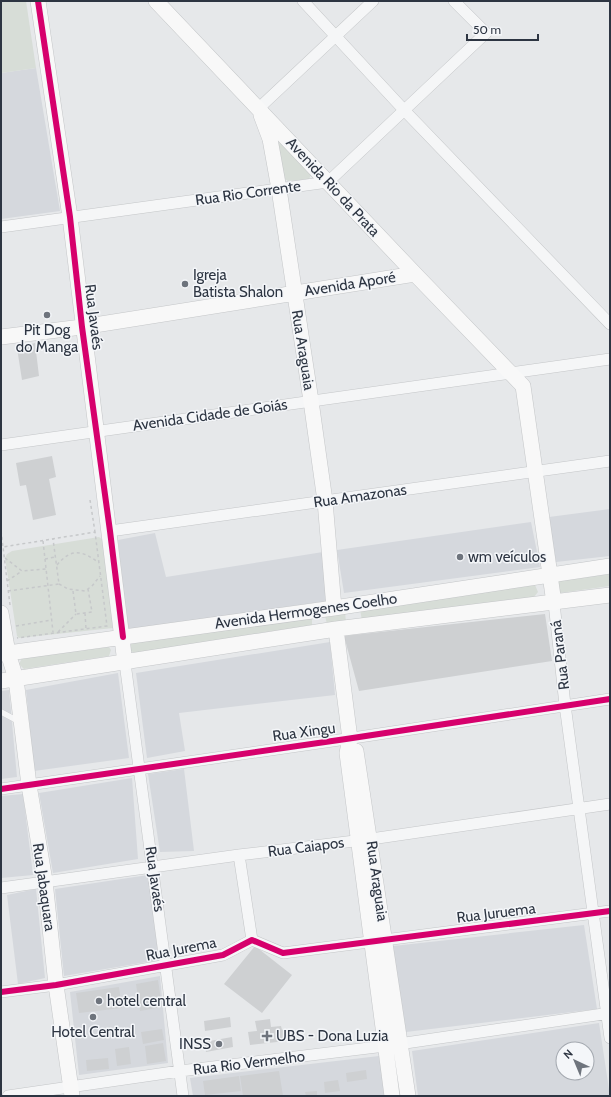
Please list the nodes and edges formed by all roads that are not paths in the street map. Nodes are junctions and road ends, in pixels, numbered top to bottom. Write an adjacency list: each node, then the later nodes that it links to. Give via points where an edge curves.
1 (38, 1): 11 (main road, Rua Javaés)
2 (156, 1): 7 (main road, Avenida Rio da Prata)
3 (303, 1): 6 (street)
4 (373, 1): 6 (street)
5 (454, 1): 8 (street, via 486,33)
6 (336, 36): 7 (street); 8 (street)
7 (258, 109): 9 (main road, Avenida Rio da Prata); 10 (main road, Rua Araguaia, via 270,139)
8 (404, 110): 9 (street); 15 (street)
9 (328, 182): 10 (street, Rua Rio Corrente); 13 (main road, Avenida Rio da Prata)
10 (279, 189): 11 (street, Rua Rio Corrente); 14 (main road, Rua Araguaia)
11 (70, 217): 12 (street, Rua Rio Corrente); 16 (main road, Rua Javaés)
12 (1, 227)
13 (415, 274): 14 (main road, Avenida Aporé); 19 (main road, Avenida Rio da Prata)
14 (294, 293): 16 (main road, Avenida Aporé); 20 (main road, Rua Araguaia)
15 (610, 324)
16 (82, 326): 17 (main road, Avenida Aporé); 21 (main road, Rua Javaés)
17 (1, 337)
18 (610, 359): 19 (street, Avenida Cidade de Goiás)
19 (511, 372): 20 (street, Avenida Cidade de Goiás); 24 (main road, Rua Paraná, via 523,386)
20 (311, 401): 21 (street, Avenida Cidade de Goiás); 25 (main road, Rua Araguaia)
21 (97, 431): 22 (street, Avenida Cidade de Goiás); 26 (main road, Rua Javaés)
22 (1, 445)
23 (610, 461): 24 (street, Rua Amazonas)
24 (535, 471): 25 (street, Rua Amazonas); 28 (main road, Rua Paraná)
25 (325, 501): 26 (street, Rua Amazonas); 31 (main road, Rua Araguaia)
26 (103, 532): 34 (main road, Rua Javaés)
27 (610, 566): 28 (main road, Avenida Hermogenes Coelho)
28 (548, 574): 30 (main road, Rua Paraná); 31 (main road, Avenida Hermogenes Coelho)
29 (610, 595): 30 (main road, Avenida Hermogenes Coelho)
30 (554, 603): 33 (main road, Avenida Hermogenes Coelho); 40 (street, Rua Paraná)
31 (334, 608): 33 (main road, via 345,612 347,618 343,627); 34 (main road, Avenida Hermogenes Coelho)
32 (6, 609): 35 (main road)
33 (336, 629): 36 (main road, Avenida Hermogenes Coelho); 43 (main road, Rua Araguaia)
34 (122, 638): 35 (main road, Avenida Hermogenes Coelho); 36 (main road, Rua Javaés)
35 (4, 654): 37 (main road, Rua Jabaquara)
36 (125, 663): 37 (main road, Avenida Hermogenes Coelho); 44 (street, Rua Javaés)
37 (16, 679): 38 (main road, Avenida Hermogenes Coelho); 42 (main road, Rua Jabaquara)
38 (1, 681)
39 (610, 699): 40 (street, Rua Xingu)
40 (565, 705): 43 (street, Rua Xingu); 48 (street, Rua Paraná)
41 (1, 712): 42 (lane)
42 (21, 722): 45 (main road, Rua Jabaquara)
43 (350, 738): 44 (street, Rua Xingu); 49 (main road, Rua Araguaia, via 356,750)
44 (140, 767): 45 (street, Rua Xingu); 51 (street, Rua Javaés)
45 (29, 785): 46 (street, Rua Xingu); 52 (main road, Rua Jabaquara)
46 (1, 788)
47 (610, 804): 48 (street, Rua Caiapos)
48 (579, 808): 49 (street, Rua Caiapos); 55 (street, Rua Paraná)
49 (364, 840): 50 (street, Rua Caiapos); 57 (main road, Rua Araguaia)
50 (239, 855): 51 (street, Rua Caiapos); 56 (street)
51 (154, 866): 52 (street, Rua Caiapos); 58 (street, Rua Javaés)
52 (45, 881): 53 (street, Rua Caiapos); 59 (main road, Rua Jabaquara)
53 (1, 888)
54 (610, 911): 55 (street, Rua Juruema)
55 (593, 914): 57 (street, Rua Juruema); 61 (street, Rua Paraná)
56 (252, 940): 57 (street, via 283,953); 58 (street, Rua Jurema, via 223,955)
57 (379, 941): 63 (main road, Rua Araguaia)
58 (167, 966): 59 (street, Rua Jurema); 64 (street, Rua Javaés)
59 (56, 985): 60 (street, Rua Jurema); 65 (main road, Rua Jabaquara)
60 (1, 992)
61 (608, 1013): 62 (street, Rua Paraná); 63 (street, Rua Rio Vermelho)
62 (610, 1038)
63 (392, 1045): 64 (street, Rua Rio Vermelho); 68 (main road, Rua Araguaia); 69 (main road, Rua Araguaia)
64 (180, 1071): 65 (street, Rua Rio Vermelho); 67 (street, Rua Javaés)
65 (71, 1091): 66 (street, Rua Rio Vermelho)
66 (8, 1096)
67 (183, 1096)
68 (392, 1096)
69 (408, 1096)

